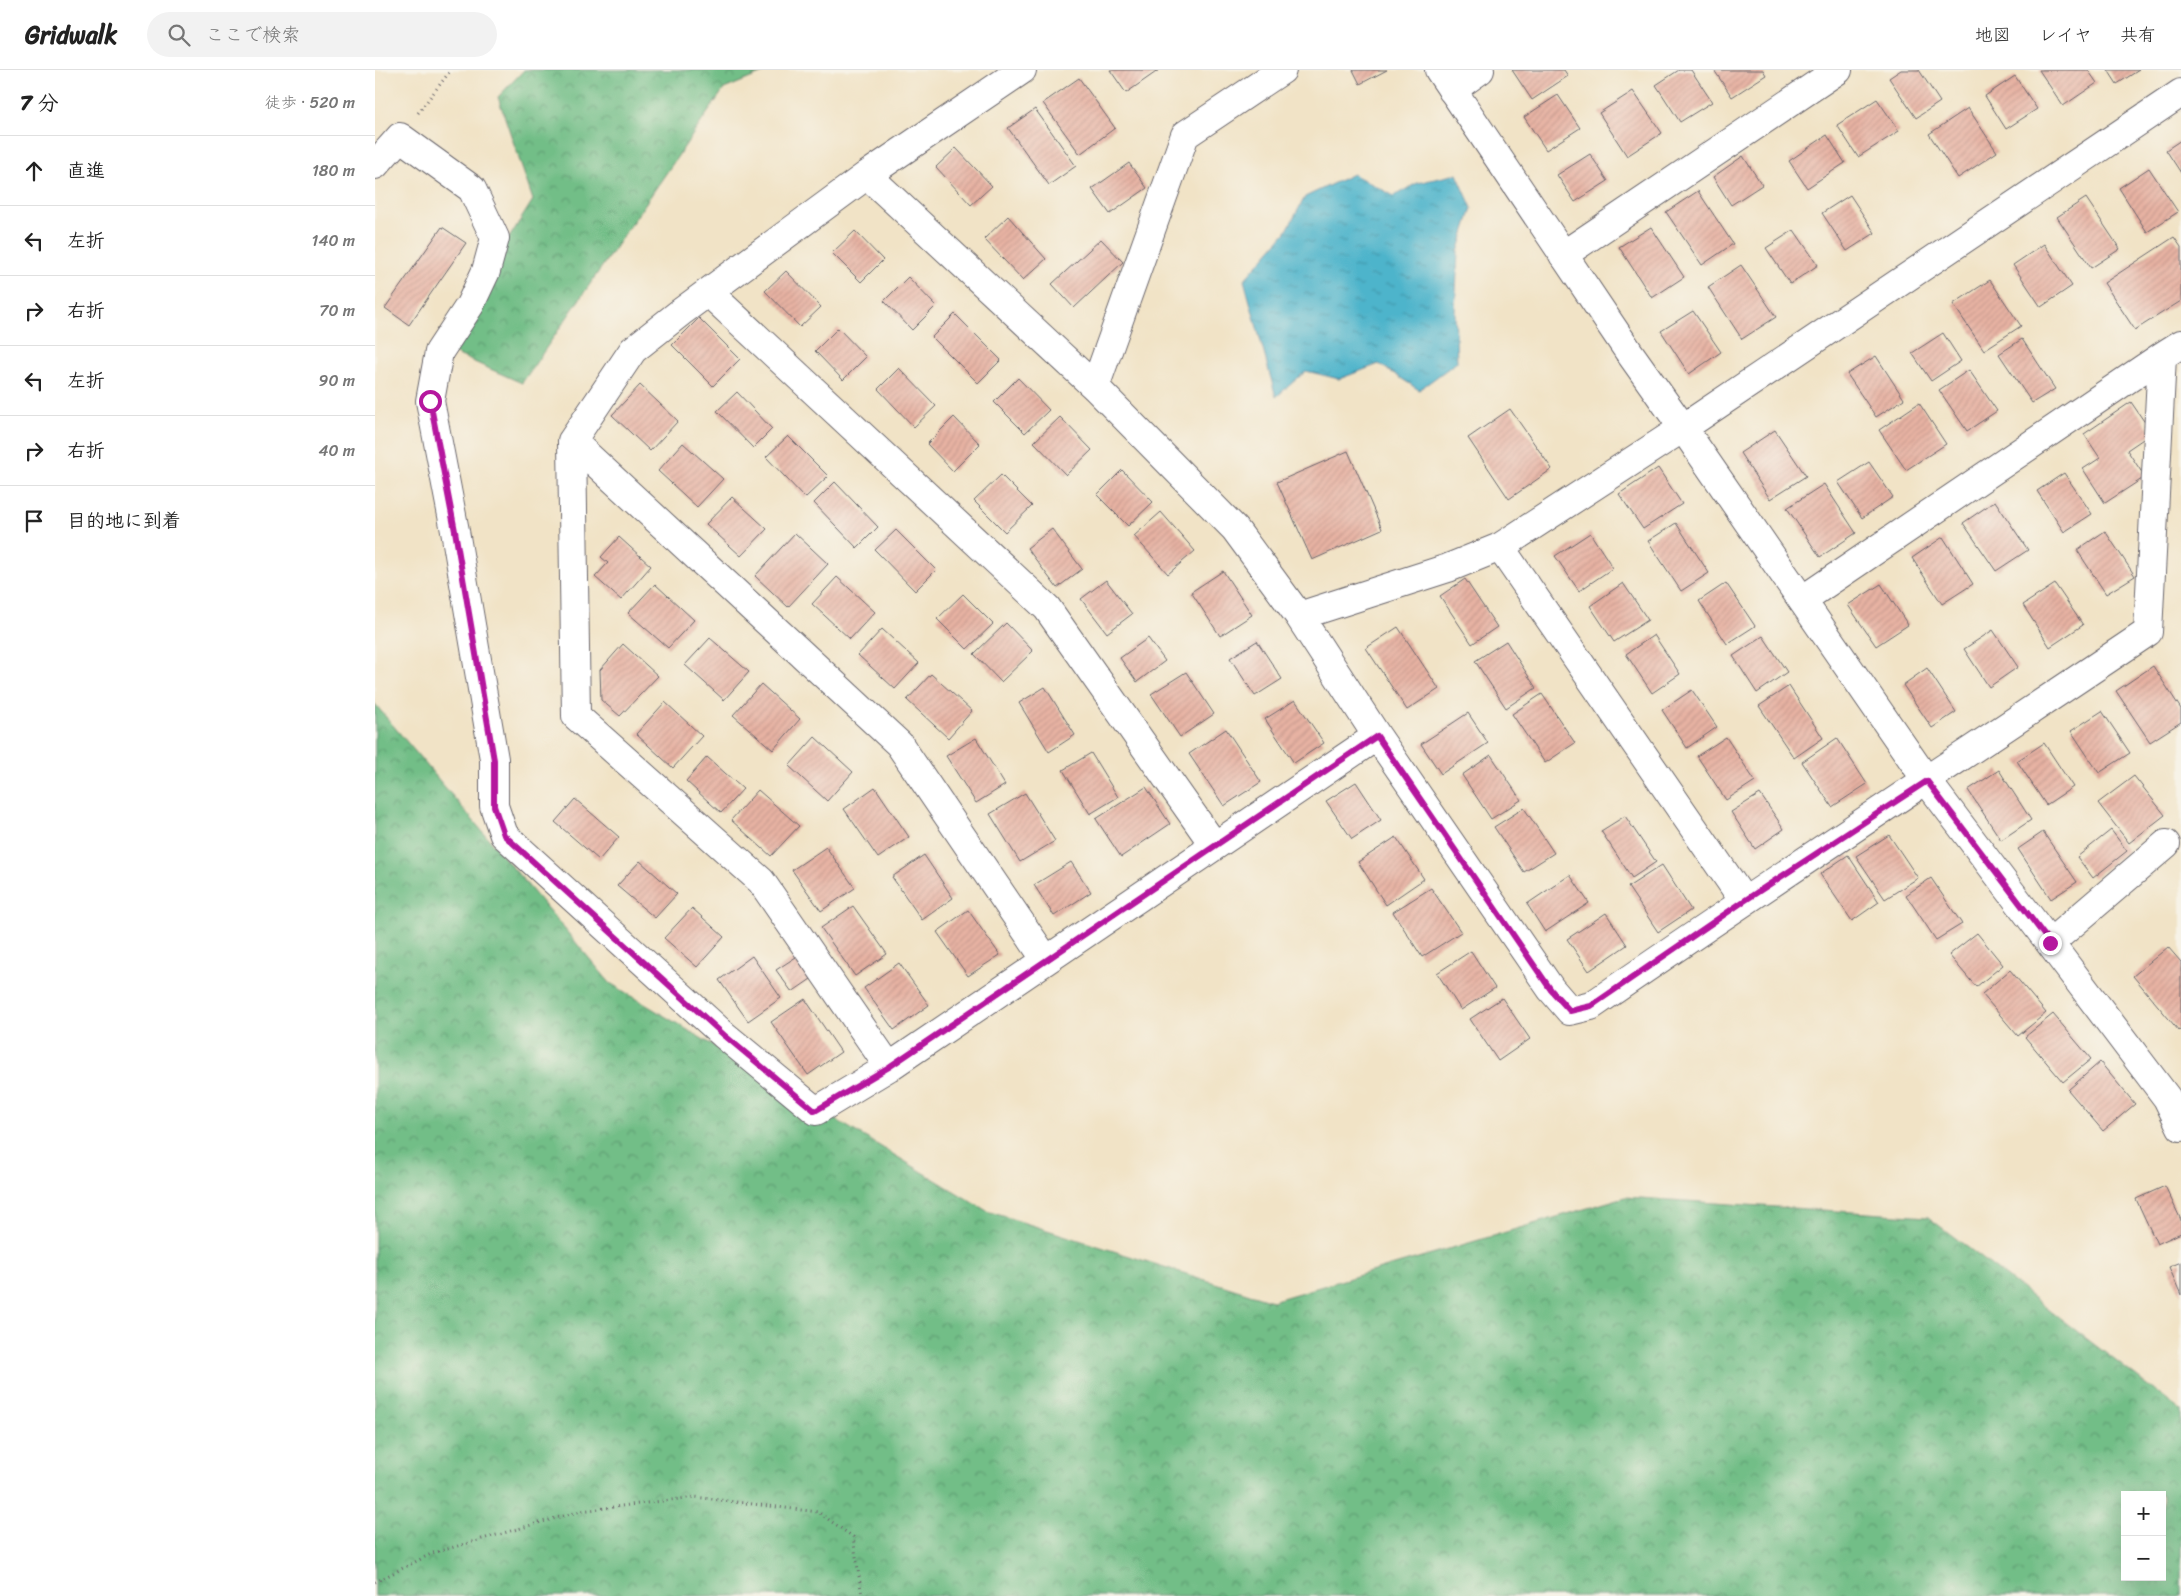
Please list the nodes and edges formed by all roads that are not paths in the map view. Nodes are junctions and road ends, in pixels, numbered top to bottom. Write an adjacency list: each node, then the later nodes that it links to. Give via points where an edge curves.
1 (1022, 70): 8 (street)
2 (1282, 70): 12 (street, via 1185,135)
3 (1479, 70): 5 (street)
4 (1838, 70): 9 (street)
5 (1445, 80): 9 (street)
6 (2181, 93): 13 (street)
7 (375, 165): 25 (street, via 400,137 471,189 495,238 486,271 470,305 439,352 430,401 494,760 494,806 504,835 724,1035 815,1111)
8 (867, 175): 10 (street); 12 (street)
9 (1563, 256): 13 (street)
10 (708, 292): 14 (street, via 633,350); 21 (street, via 1047,608)
11 (2172, 350): 16 (street); 19 (street, via 2148,632)
12 (1095, 387): 17 (street, via 1235,529)
13 (1683, 428): 15 (street); 16 (street)
14 (572, 441): 24 (street, via 899,744); 25 (street, via 576,716 761,881)
15 (1500, 547): 17 (street, via 1448,568); 22 (street)
16 (1802, 600): 19 (street)
17 (1299, 616): 18 (street)
18 (1377, 736): 21 (street); 22 (street, via 1551,990 1570,1011 1591,1006)
19 (1927, 781): 22 (street); 23 (street)
20 (2166, 844): 23 (street)
21 (1215, 845): 24 (street)
22 (1744, 901)
23 (2050, 943): 26 (street)
24 (1046, 960): 25 (street)
25 (889, 1067)
26 (2174, 1093): 27 (street)
27 (2181, 1127)

